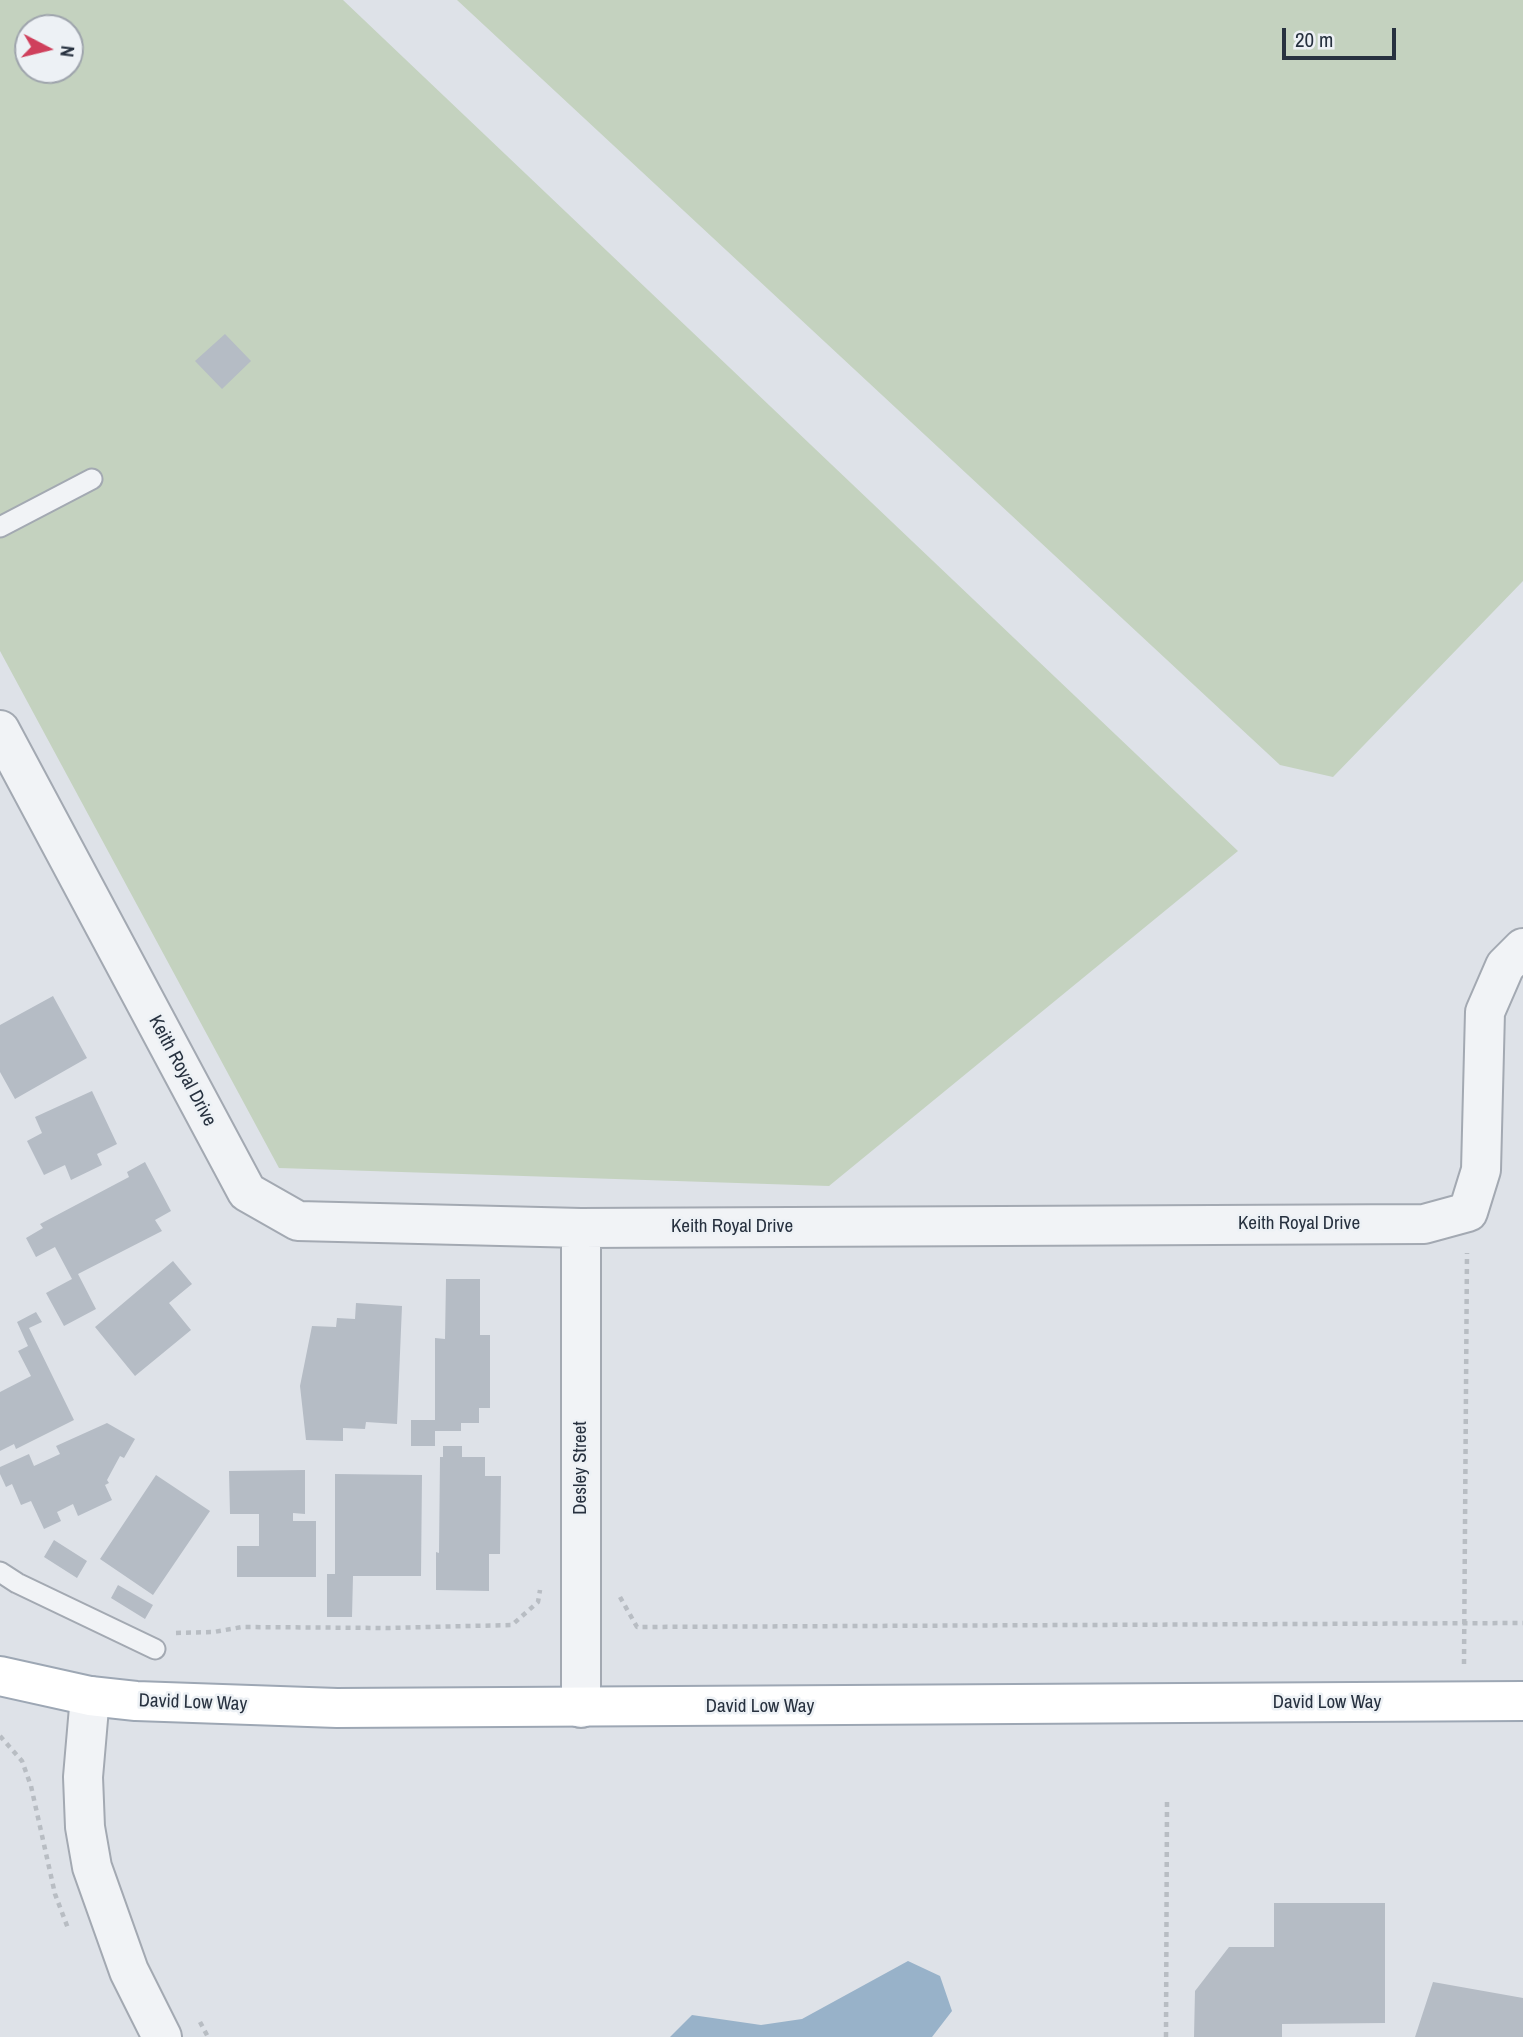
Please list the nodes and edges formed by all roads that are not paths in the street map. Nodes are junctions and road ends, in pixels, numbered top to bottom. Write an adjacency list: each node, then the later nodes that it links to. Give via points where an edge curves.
1 (92, 479): 2 (lane)
2 (0, 527)
3 (0, 730): 5 (street, Keith Royal Drive, via 247,1192 298,1221)
4 (1523, 948): 5 (street, Keith Royal Drive, via 1505,966 1485,1012 1480,1170 1468,1212 1423,1224)
5 (581, 1228): 11 (street, Desley Street)
6 (0, 1572): 7 (lane)
7 (155, 1649)
8 (0, 1676): 9 (main road, David Low Way)
9 (90, 1696): 11 (main road, David Low Way, via 337,1709); 12 (street, via 83,1777 92,1867 129,1971)
10 (1523, 1701): 11 (main road, David Low Way)
11 (581, 1708)
12 (162, 2037)

